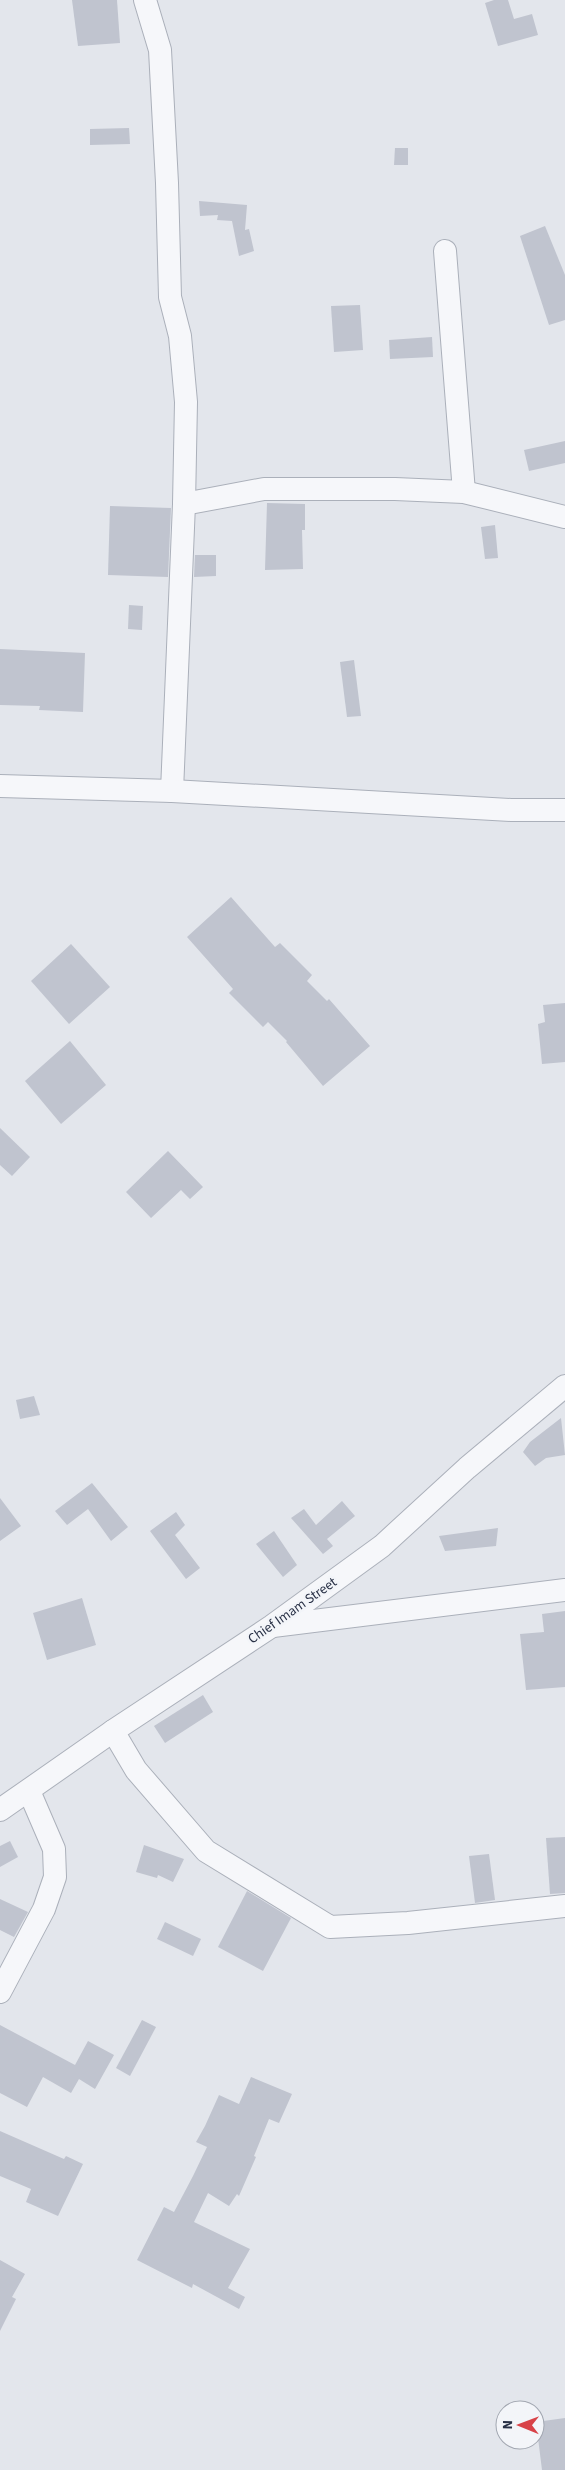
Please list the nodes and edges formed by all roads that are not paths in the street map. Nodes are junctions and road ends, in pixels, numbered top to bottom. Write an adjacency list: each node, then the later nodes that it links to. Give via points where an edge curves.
1 (145, 0): 4 (street, via 160,50 170,297 180,336 186,402)
2 (445, 251): 3 (street)
3 (464, 492): 4 (street, via 264,489); 5 (street)
4 (184, 504): 7 (street)
5 (565, 517)
6 (0, 786): 7 (street)
7 (172, 791): 8 (street, via 511,810)
8 (565, 810)
9 (565, 1386): 11 (street, Chief Imam Street, via 467,1468 382,1546)
10 (565, 1590): 11 (street)
11 (272, 1626): 12 (street, Chief Imam Street)
12 (112, 1731): 13 (street, Chief Imam Street); 15 (street, via 136,1770 206,1851 330,1927 408,1923)
13 (28, 1791): 14 (street, Chief Imam Street); 16 (street, via 54,1849 55,1877 44,1909)
14 (0, 1810)
15 (565, 1906)
16 (0, 1992)

